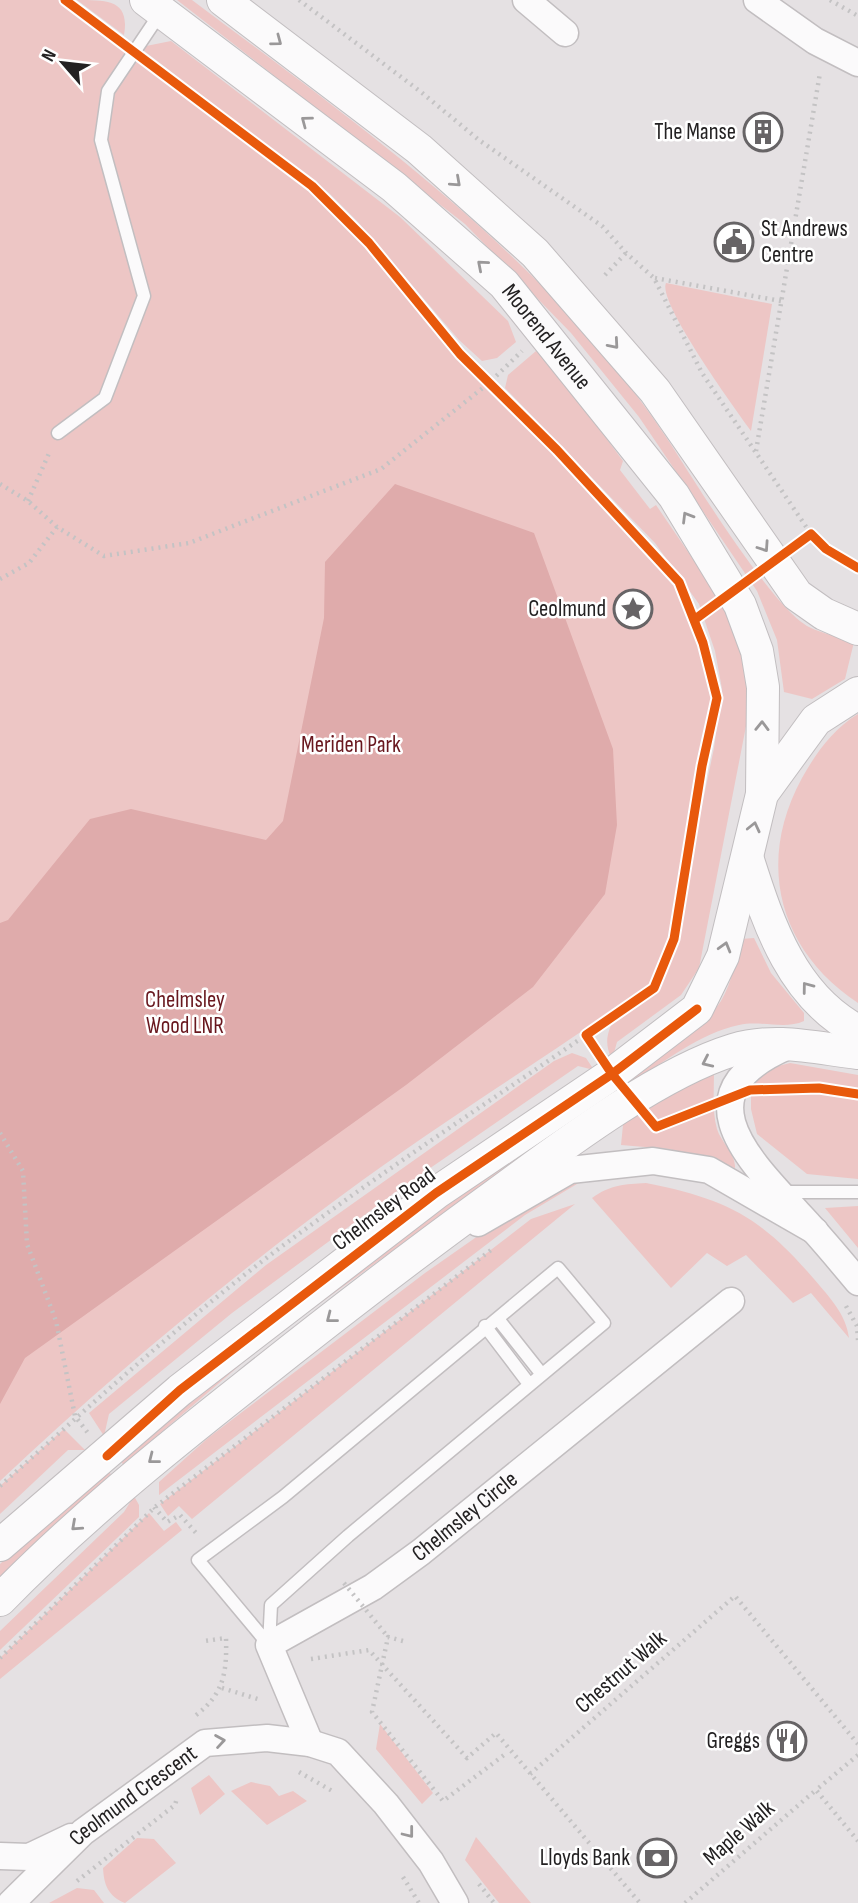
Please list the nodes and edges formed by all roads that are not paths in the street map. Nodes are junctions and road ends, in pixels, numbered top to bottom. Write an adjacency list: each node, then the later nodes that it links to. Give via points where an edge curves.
1 (223, 0): 8 (street, Moorend Avenue, one-way to 8, via 419,149 535,253 655,391 797,595)
2 (526, 0): 5 (street)
3 (757, 0): 6 (street, via 824,46)
4 (153, 6): 7 (lane, via 108,92 101,140 144,296 105,398); 10 (street, Moorend Avenue, one-way to 4, via 763,687 757,651 740,605 674,496 504,284 394,187)
5 (565, 33)
6 (858, 63)
7 (58, 433)
8 (858, 629)
9 (858, 693): 10 (street, via 816,720)
10 (762, 794): 11 (street, Chelmsley Road, one-way to 10)
11 (748, 860): 12 (street, one-way to 11, via 819,1003 788,961 771,932); 26 (street, Chelmsley Road, one-way to 11, via 180,1390 436,1193 612,1074 697,1009 723,956)
12 (858, 1031)
13 (796, 1043): 14 (street); 15 (street, via 761,1058 743,1074 731,1095 730,1119 749,1159); 18 (street, one-way to 18, via 761,1043 730,1051 675,1077 551,1154)
14 (858, 1053)
15 (779, 1192): 16 (lane); 17 (street)
16 (858, 1192)
17 (815, 1231): 18 (street, via 709,1170 653,1161 570,1170); 19 (street)
18 (385, 1275): 27 (street, one-way to 27, via 126,1480)
19 (858, 1282)
20 (731, 1301): 28 (street, Chelmsley Circle, via 421,1552 373,1587)
21 (498, 1318): 22 (lane); 23 (lane); 23 (lane, via 555,1268 601,1323); 28 (lane, via 558,1268 604,1323 271,1605)
22 (485, 1328): 23 (lane, via 302,1476 314,1488 304,1472 552,1267 597,1322); 24 (lane); 28 (lane, via 283,1497 198,1560)
23 (541, 1370): 24 (lane)
24 (525, 1382): 25 (lane, via 347,1528)
25 (340, 1520)
26 (0, 1545)
27 (0, 1600)
28 (269, 1645): 29 (street)
29 (310, 1743): 30 (street, Ceolmund Crescent, one-way to 29, via 205,1743 267,1738); 33 (street, Ceolmund Crescent, one-way to 33, via 338,1752 386,1804 432,1862)
30 (83, 1832): 31 (street, via 29,1857); 32 (street, Ceolmund Crescent)
31 (0, 1856)
32 (11, 1903)
33 (455, 1903)

